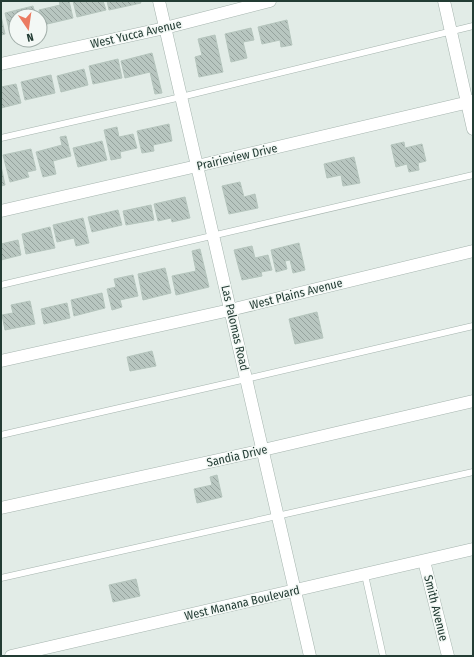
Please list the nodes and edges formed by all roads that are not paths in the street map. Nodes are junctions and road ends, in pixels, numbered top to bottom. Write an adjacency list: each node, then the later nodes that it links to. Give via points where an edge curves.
1 (159, 1): 5 (street, Las Palomas Road)
2 (270, 1): 5 (street, West Yucca Avenue)
3 (444, 1): 6 (street)
4 (473, 26): 6 (lane)
5 (165, 28): 7 (street, West Yucca Avenue); 8 (street, Las Palomas Road)
6 (451, 31): 8 (lane); 9 (street)
7 (1, 64)
8 (181, 97): 11 (lane); 12 (street, Las Palomas Road)
9 (470, 101): 10 (street); 12 (street, Prairieview Drive)
10 (473, 129)
11 (1, 138)
12 (197, 166): 14 (street, Prairieview Drive); 15 (street, Las Palomas Road)
13 (473, 175): 15 (lane)
14 (1, 210)
15 (213, 236): 17 (lane); 18 (street, Las Palomas Road)
16 (473, 251): 18 (street, West Plains Avenue)
17 (1, 285)
18 (230, 310): 20 (street, West Plains Avenue); 21 (street, Las Palomas Road)
19 (473, 326): 21 (lane)
20 (1, 361)
21 (246, 379): 23 (lane); 24 (street, Las Palomas Road)
22 (473, 401): 24 (street, Sandia Drive)
23 (1, 435)
24 (263, 450): 26 (street, Sandia Drive); 27 (street, Las Palomas Road)
25 (473, 472): 27 (lane)
26 (1, 508)
27 (278, 516): 31 (lane); 32 (street, Las Palomas Road)
28 (473, 549): 29 (street, West Manana Boulevard)
29 (424, 561): 30 (street, West Manana Boulevard); 36 (street, Smith Avenue)
30 (365, 574): 32 (street, West Manana Boulevard); 35 (lane)
31 (1, 578)
32 (295, 591): 33 (street, West Manana Boulevard); 34 (street, Las Palomas Road)
33 (11, 656)
34 (310, 656)
35 (383, 656)
36 (448, 656)

